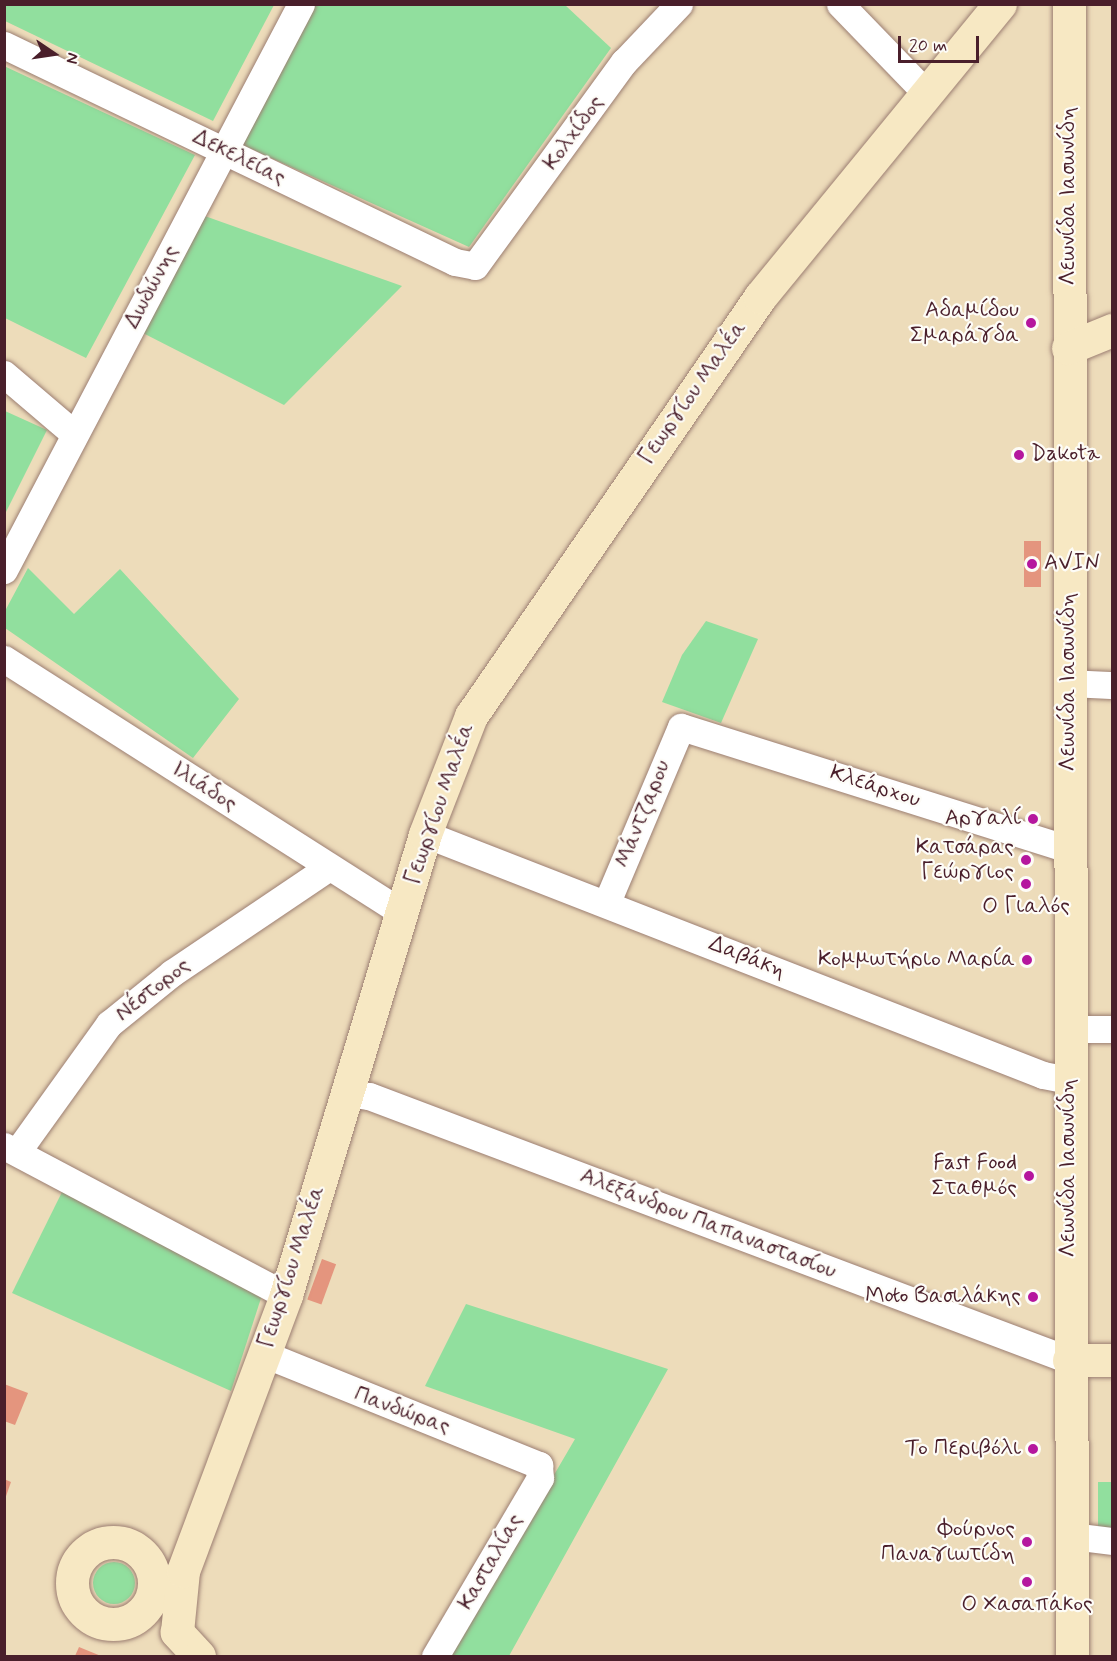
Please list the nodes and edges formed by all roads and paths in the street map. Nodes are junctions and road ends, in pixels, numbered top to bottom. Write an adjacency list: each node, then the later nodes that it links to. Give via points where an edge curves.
1 (301, 4): 8 (street, Δωδώνης)
2 (679, 4): 9 (street, Κολχίδος, via 624,62)
3 (840, 4): 7 (street)
4 (1000, 4): 7 (street, Γεωργίου Μαλέα)
5 (1069, 4): 11 (street, Λεωνίδα Ιασωνίδη)
6 (4, 45): 8 (street, Δεκελείας)
7 (925, 92): 19 (street, Γεωργίου Μαλέα, via 760,297 492,681 451,760)
8 (223, 151): 9 (street, Δεκελείας, via 455,262); 13 (street, Δωδώνης)
9 (475, 266)
10 (1113, 330): 11 (street)
11 (1068, 348): 16 (street, Λεωνίδα Ιασωνίδη)
12 (4, 374): 13 (street)
13 (74, 433): 14 (street, Δωδώνης)
14 (4, 570)
15 (4, 659): 21 (street, Ιλιάδος)
16 (1069, 683): 17 (street); 20 (street, Λεωνίδα Ιασωνίδη)
17 (1113, 685)
18 (681, 727): 20 (street, Κλεάρχου); 22 (street, Μάντζαρου)
19 (425, 834): 22 (street, Δαβάκη); 23 (street, Γεωργίου Μαλέα)
20 (1069, 849): 24 (street, Λεωνίδα Ιασωνίδη)
21 (329, 867): 23 (street, Ιλιάδος); 28 (street, Νέστορος, via 172,973 109,1024)
22 (607, 902): 26 (street, Δαβάκη, via 1043,1076)
23 (404, 913): 27 (street, Γεωργίου Μαλέα)
24 (1068, 1029): 25 (street); 26 (street, Λεωνίδα Ιασωνίδη)
25 (1113, 1029)
26 (1069, 1080): 31 (street, Λεωνίδα Ιασωνίδη)
27 (346, 1093): 29 (street, Γεωργίου Μαλέα); 31 (street, Αλεξάνδρου Παπαναστασίου, via 380,1100)
28 (11, 1149): 29 (street, Νέστορος)
29 (286, 1295): 30 (street, Γεωργίου Μαλέα)
30 (264, 1354): 33 (street, Πανδώρας); 36 (street, Γεωργίου Μαλέα)
31 (1069, 1360): 32 (street); 34 (street, Λεωνίδα Ιασωνίδη)
32 (1113, 1360)
33 (540, 1465): 42 (street, Κασταλίας, via 540,1478)
34 (1072, 1536): 35 (street); 40 (street, Λεωνίδα Ιασωνίδη)
35 (1113, 1540)
36 (191, 1547): 37 (street); 38 (street, Γεωργίου Μαλέα)
37 (146, 1559): 38 (street); 39 (street, via 154,1579); 39 (street, via 127,1544 99,1544 86,1551 72,1578 78,1606 95,1621 124,1623)
38 (177, 1598): 39 (street); 41 (street, Γεωργίου Μαλέα, via 177,1632)
39 (143, 1611)
40 (1071, 1649)
41 (199, 1656)
42 (435, 1656)

